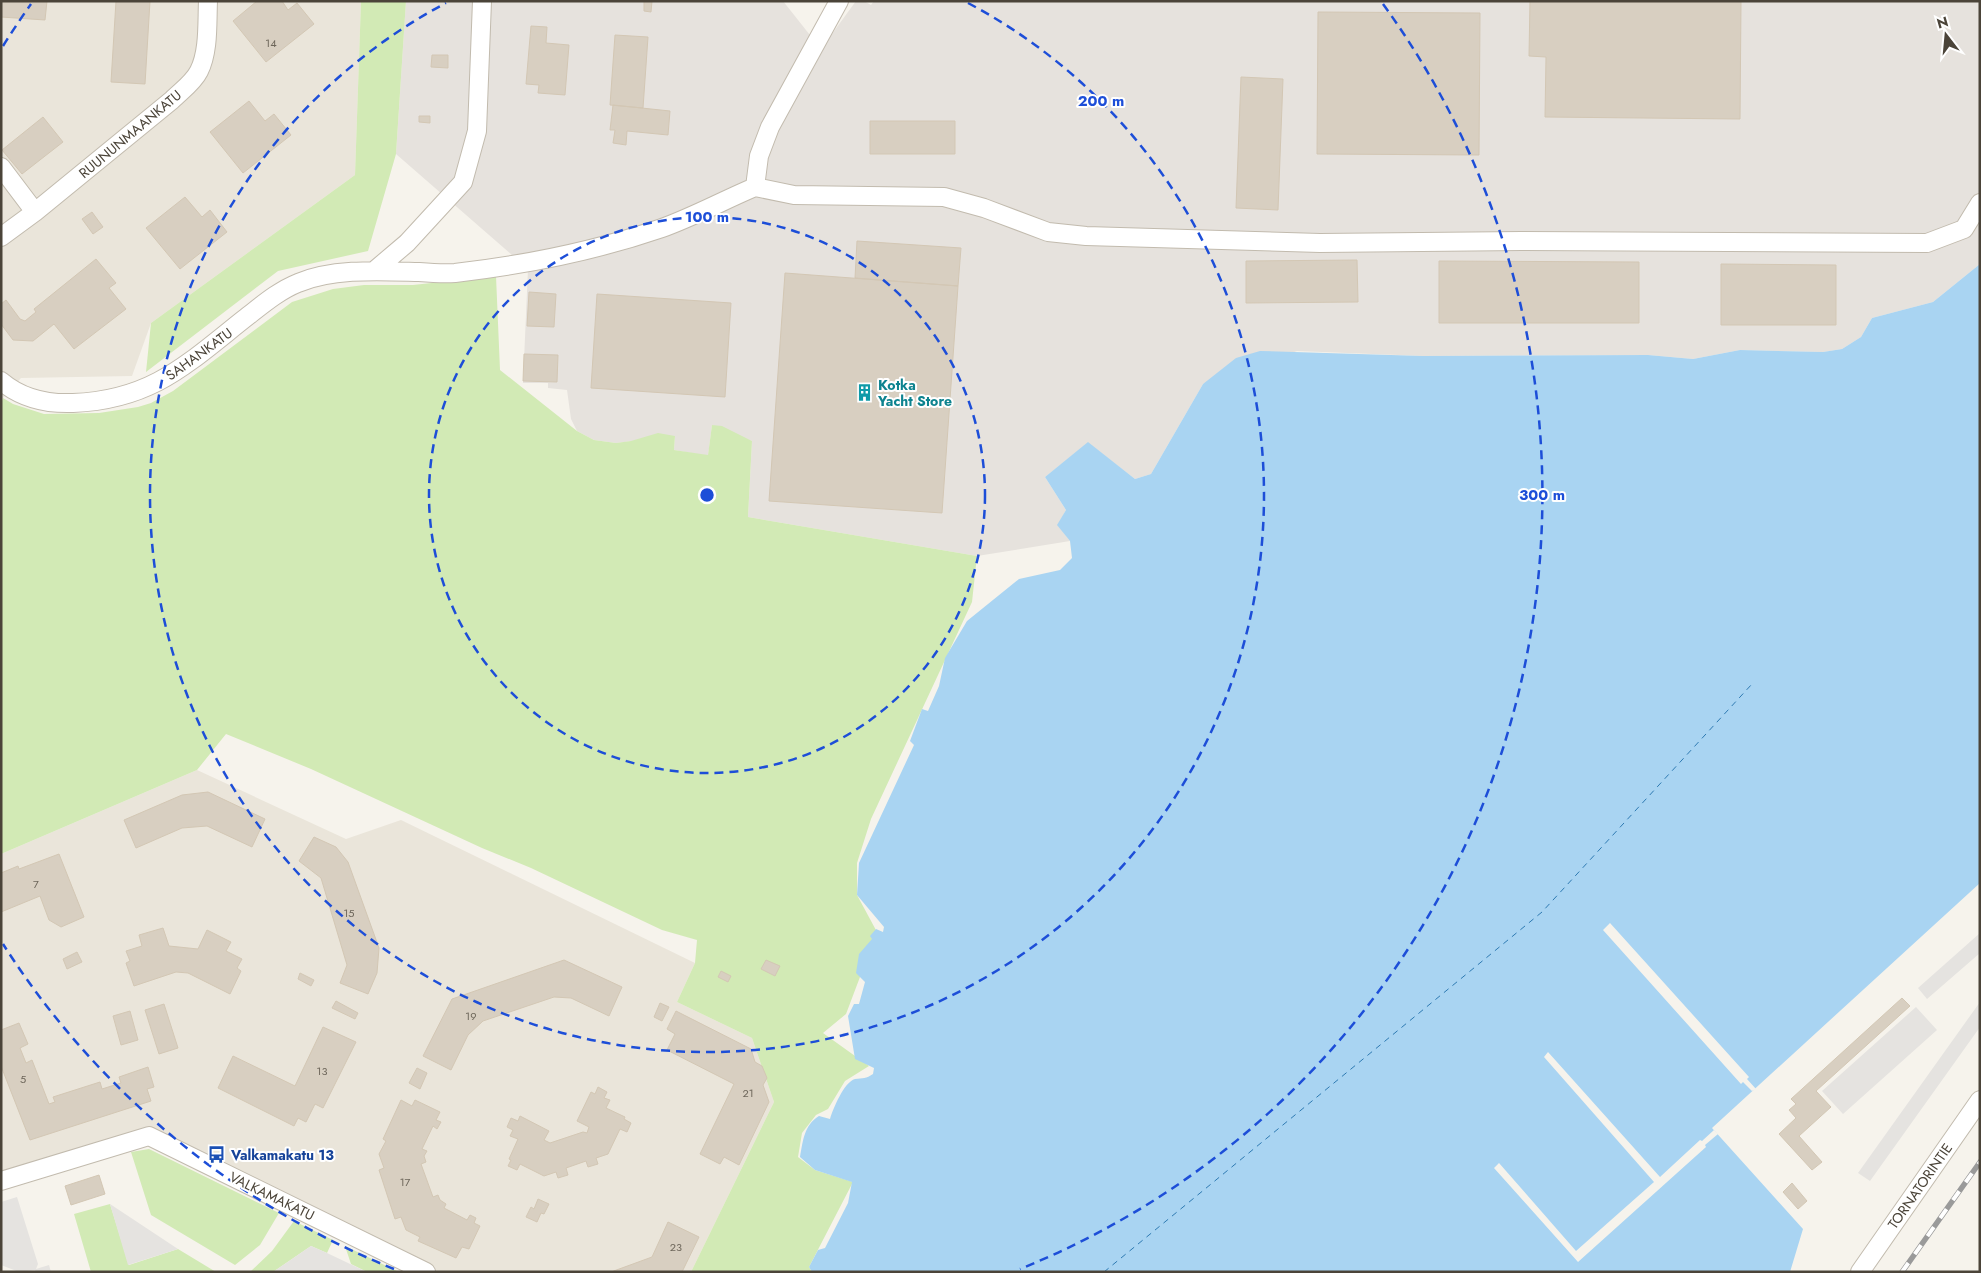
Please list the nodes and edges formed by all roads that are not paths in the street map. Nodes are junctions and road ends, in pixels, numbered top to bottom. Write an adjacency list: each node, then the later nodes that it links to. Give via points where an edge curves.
1 (208, 1): 7 (street, RUUNUNMAANKATU, via 203,61 191,83)
2 (482, 1): 9 (street, via 477,131 463,182 407,244)
3 (838, 1): 5 (street, via 770,127 758,156)
4 (1, 167): 7 (street)
5 (755, 187): 6 (street, via 794,195 944,197 1048,232 1077,235 1320,242 1927,243 1964,230); 9 (street, SAHANKATU, via 663,228 584,251 453,273)
6 (1980, 203)
7 (35, 212): 8 (street, RUUNUNMAANKATU)
8 (1, 237)
9 (374, 271): 10 (street, SAHANKATU, via 319,276 296,284 274,296 172,376 116,398 60,403 13,391)
10 (1, 381)
11 (1980, 1100): 14 (street, TORNATORINTIE)
12 (1, 1181): 13 (street, VALKAMAKATU, via 149,1136)
13 (426, 1272)
14 (1860, 1272)

